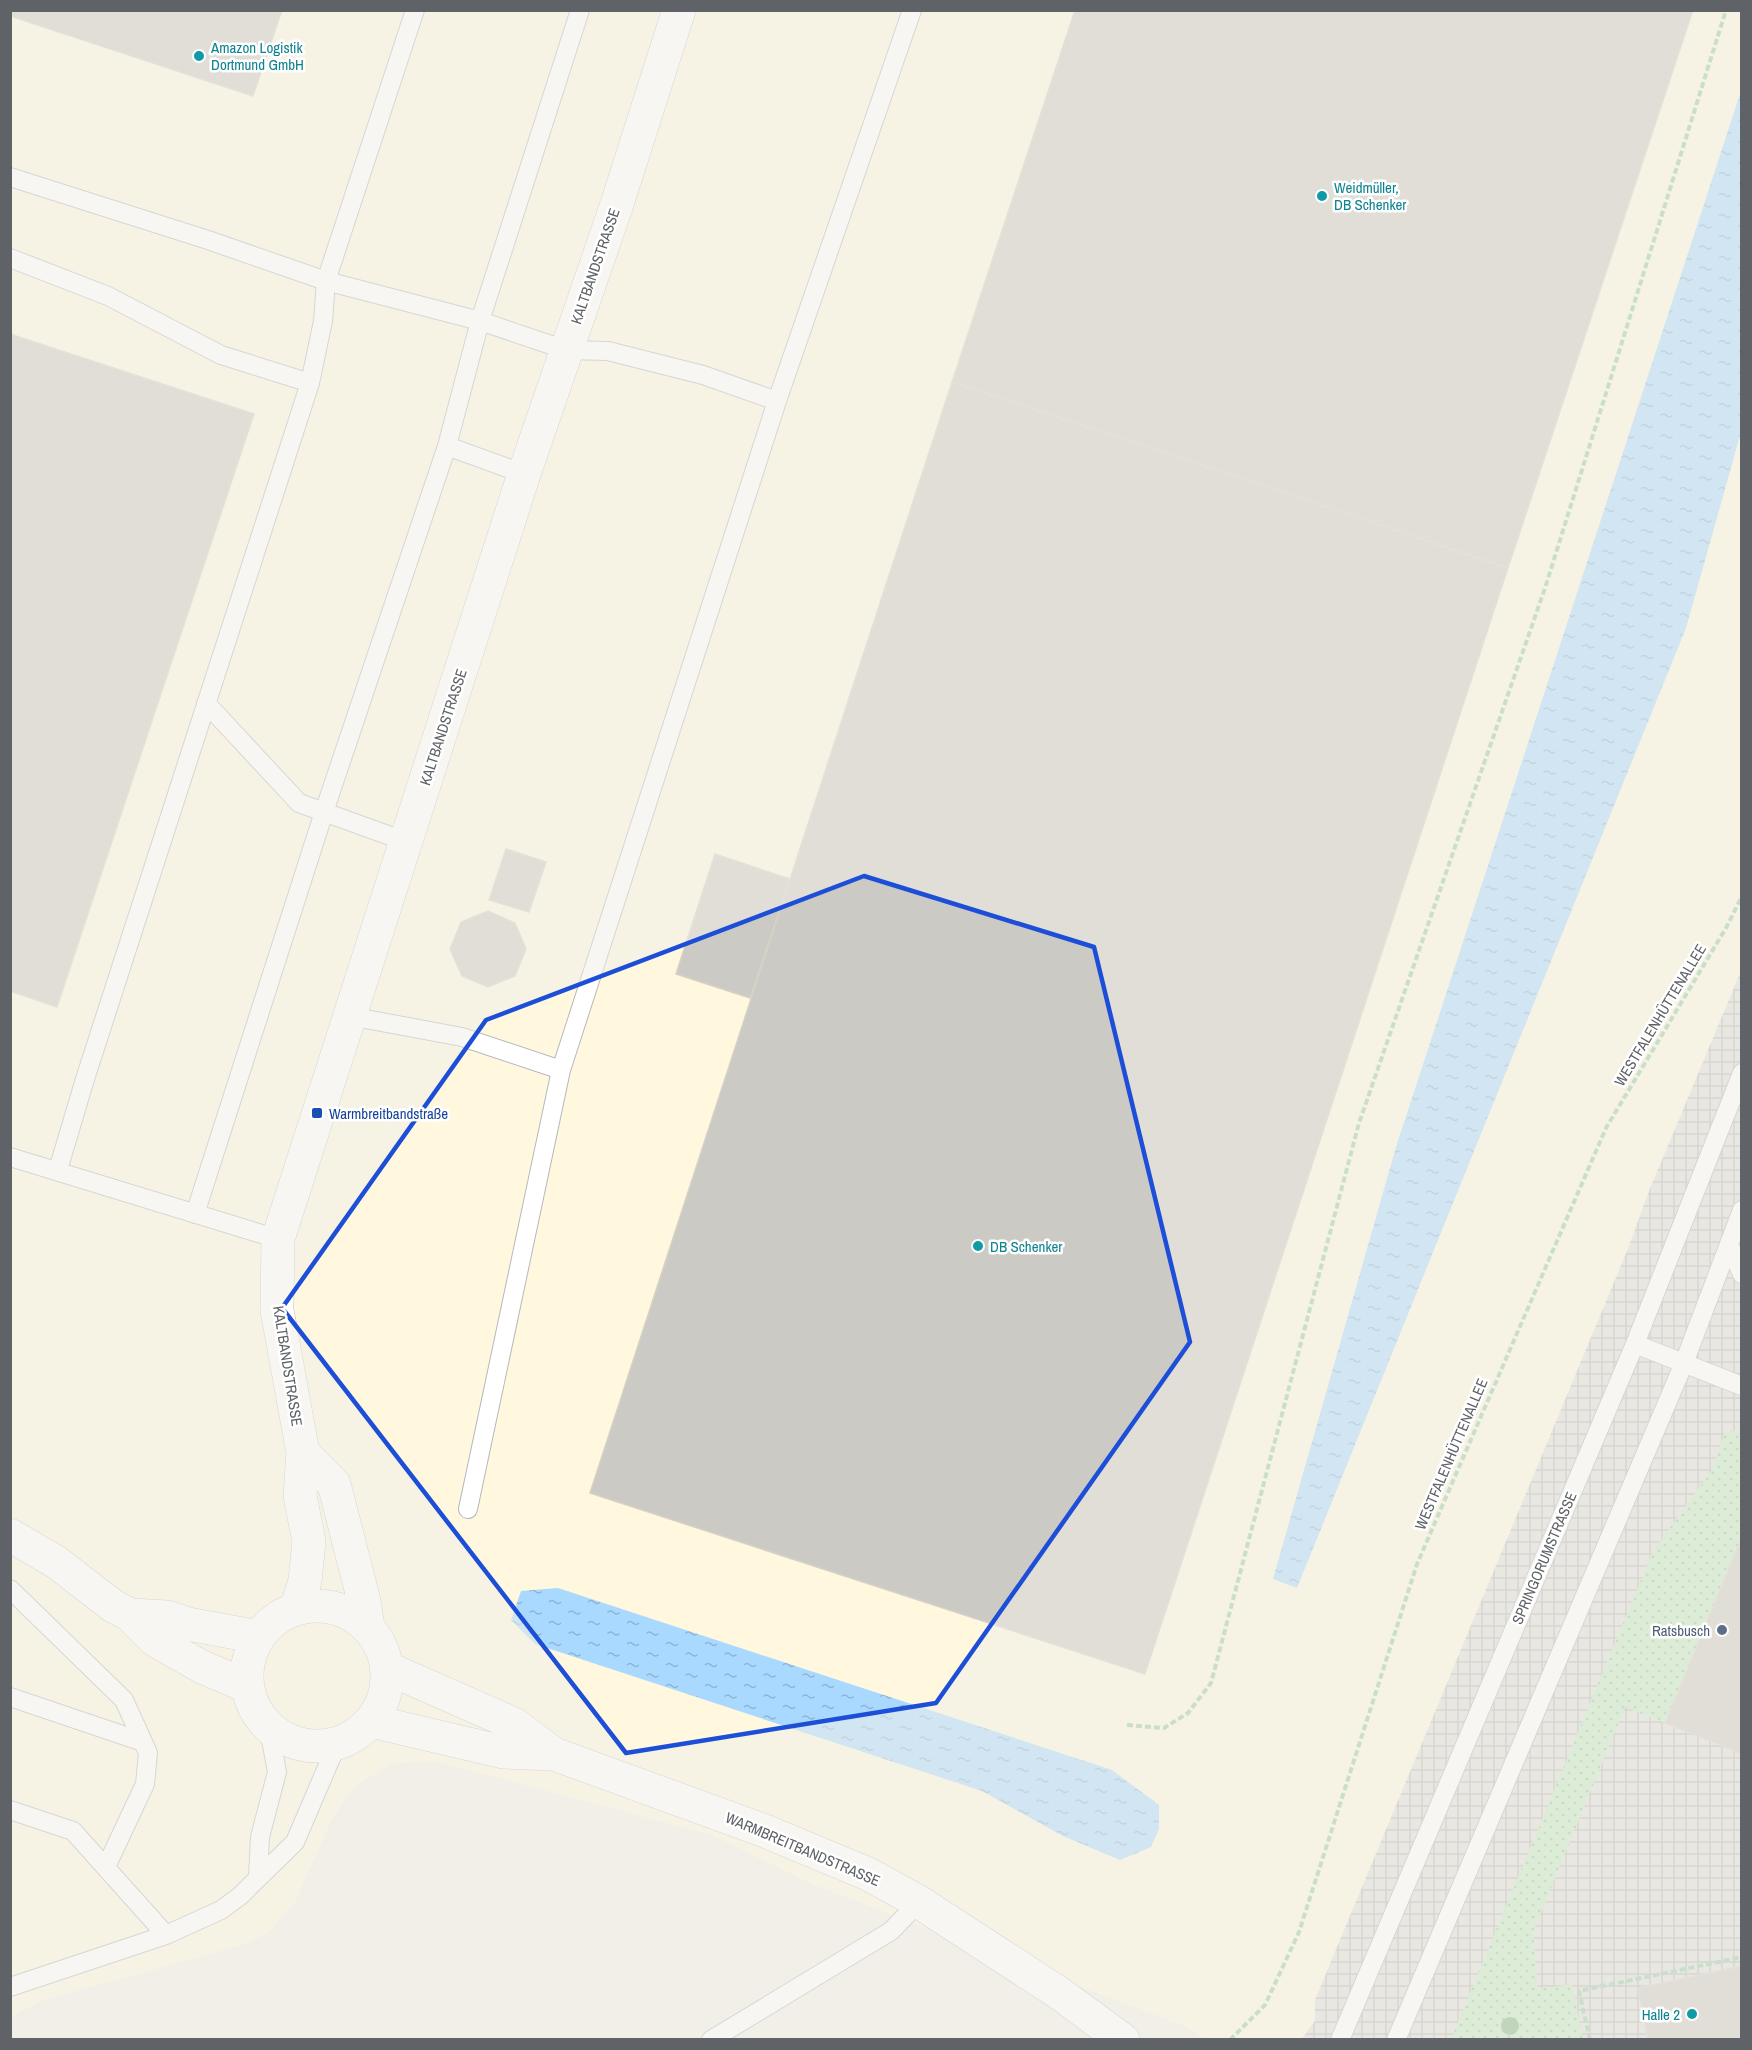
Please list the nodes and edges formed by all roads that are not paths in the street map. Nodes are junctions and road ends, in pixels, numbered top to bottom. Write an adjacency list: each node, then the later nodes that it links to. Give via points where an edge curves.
1 (415, 10): 7 (lane)
2 (580, 10): 8 (lane)
3 (679, 10): 9 (street, KALTBANDSTRASSE)
4 (912, 10): 11 (lane)
5 (10, 177): 7 (lane)
6 (10, 258): 10 (lane, via 108,296 221,355)
7 (326, 281): 8 (lane); 10 (lane, via 323,321)
8 (480, 321): 9 (lane); 12 (lane)
9 (566, 350): 11 (lane, via 608,351 703,375); 13 (street, KALTBANDSTRASSE)
10 (310, 383): 14 (lane)
11 (777, 401): 18 (lane)
12 (447, 446): 13 (lane); 15 (lane)
13 (524, 474): 16 (street, KALTBANDSTRASSE)
14 (206, 703): 15 (lane, via 299,803); 21 (lane)
15 (324, 812): 16 (lane); 23 (lane)
16 (407, 842): 17 (street, KALTBANDSTRASSE)
17 (349, 1016): 18 (lane, via 462,1037); 24 (street, KALTBANDSTRASSE)
18 (561, 1070): 31 (lane)
19 (1742, 1073): 27 (lane, SPRINGORUMSTRASSE)
20 (10, 1157): 21 (lane)
21 (58, 1170): 23 (lane)
22 (1742, 1210): 25 (lane)
23 (195, 1214): 24 (lane)
24 (278, 1239): 30 (street, KALTBANDSTRASSE, via 277,1310)
25 (1729, 1245): 26 (lane); 28 (lane)
26 (1742, 1274)
27 (1635, 1344): 28 (lane); 54 (lane, SPRINGORUMSTRASSE)
28 (1684, 1363): 29 (lane); 55 (lane)
29 (1742, 1386)
30 (303, 1453): 34 (street, KALTBANDSTRASSE, via 300,1496 309,1541 305,1581); 36 (street, via 334,1484)
31 (468, 1509)
32 (10, 1535): 35 (street, via 56,1562)
33 (10, 1589): 43 (lane, via 124,1700)
34 (296, 1609): 36 (street, via 338,1609); 37 (street, via 269,1624)
35 (130, 1615): 37 (street, via 167,1617); 39 (street, via 156,1641)
36 (368, 1627): 38 (street)
37 (258, 1637): 39 (street, via 247,1663)
38 (387, 1668): 41 (street, via 386,1689); 45 (street, WARMBREITBANDSTRASSE, via 514,1724)
39 (247, 1686): 42 (street, via 254,1709)
40 (10, 1697): 43 (lane)
41 (371, 1721): 44 (street); 45 (street, WARMBREITBANDSTRASSE, via 503,1752)
42 (269, 1729): 44 (street, via 290,1742 313,1747); 48 (lane, via 276,1772 260,1837)
43 (143, 1742): 47 (lane, via 148,1753 145,1784)
44 (337, 1744): 48 (lane, via 295,1842)
45 (554, 1754): 49 (street, WARMBREITBANDSTRASSE, via 765,1831)
46 (10, 1810): 47 (lane, via 73,1831)
47 (106, 1867): 50 (lane)
48 (258, 1877): 50 (lane, via 221,1910)
49 (920, 1902): 52 (lane, via 891,1931); 53 (street, WARMBREITBANDSTRASSE)
50 (166, 1935): 51 (lane)
51 (10, 1987)
52 (711, 2040)
53 (1123, 2040)
54 (1340, 2040)
55 (1396, 2040)

